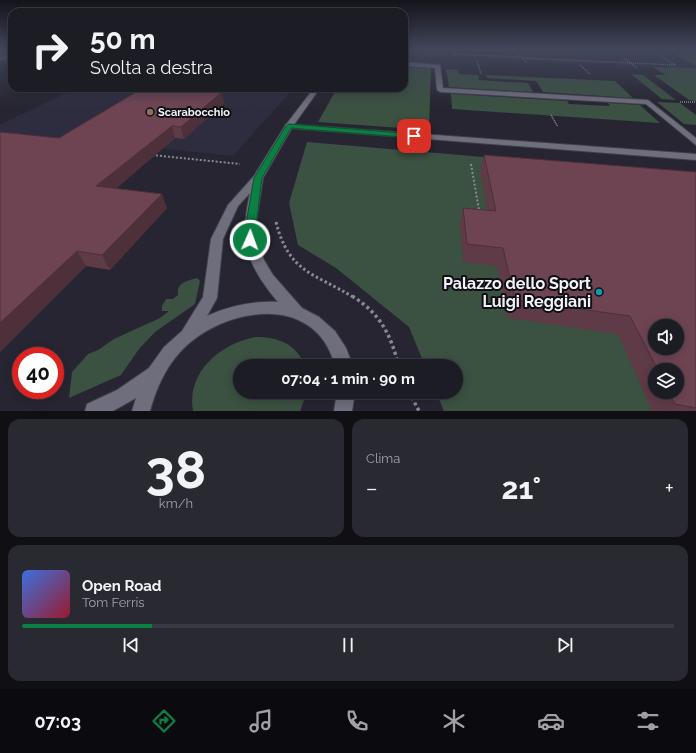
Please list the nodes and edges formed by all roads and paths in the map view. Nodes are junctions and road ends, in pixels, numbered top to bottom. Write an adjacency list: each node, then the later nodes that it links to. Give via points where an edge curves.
1 (438, 68): 6 (street, via 440,90 648,102)
2 (584, 68): 3 (path)
3 (590, 74)
4 (314, 92): 5 (street)
5 (289, 126): 8 (street); 10 (street)
6 (696, 142)
7 (148, 155): 10 (path)
8 (696, 157)
9 (471, 164): 11 (path)
10 (261, 172): 13 (street, via 250,240 258,264 276,290); 14 (street, via 233,205 217,239 210,298)
11 (479, 213)
12 (275, 216): 16 (path, via 280,236 299,265 310,275 360,302 375,314 393,346)
13 (296, 312): 14 (street, via 266,307 245,308 203,324); 15 (street, via 308,318 330,336)
14 (188, 335): 17 (street, via 164,359)
15 (342, 359)
16 (397, 359)
17 (155, 374): 20 (street, via 123,396); 21 (street, via 145,393)
18 (345, 399): 22 (street)
19 (413, 399): 23 (path)
20 (94, 411)
21 (141, 411)
22 (343, 411)
23 (419, 411)

